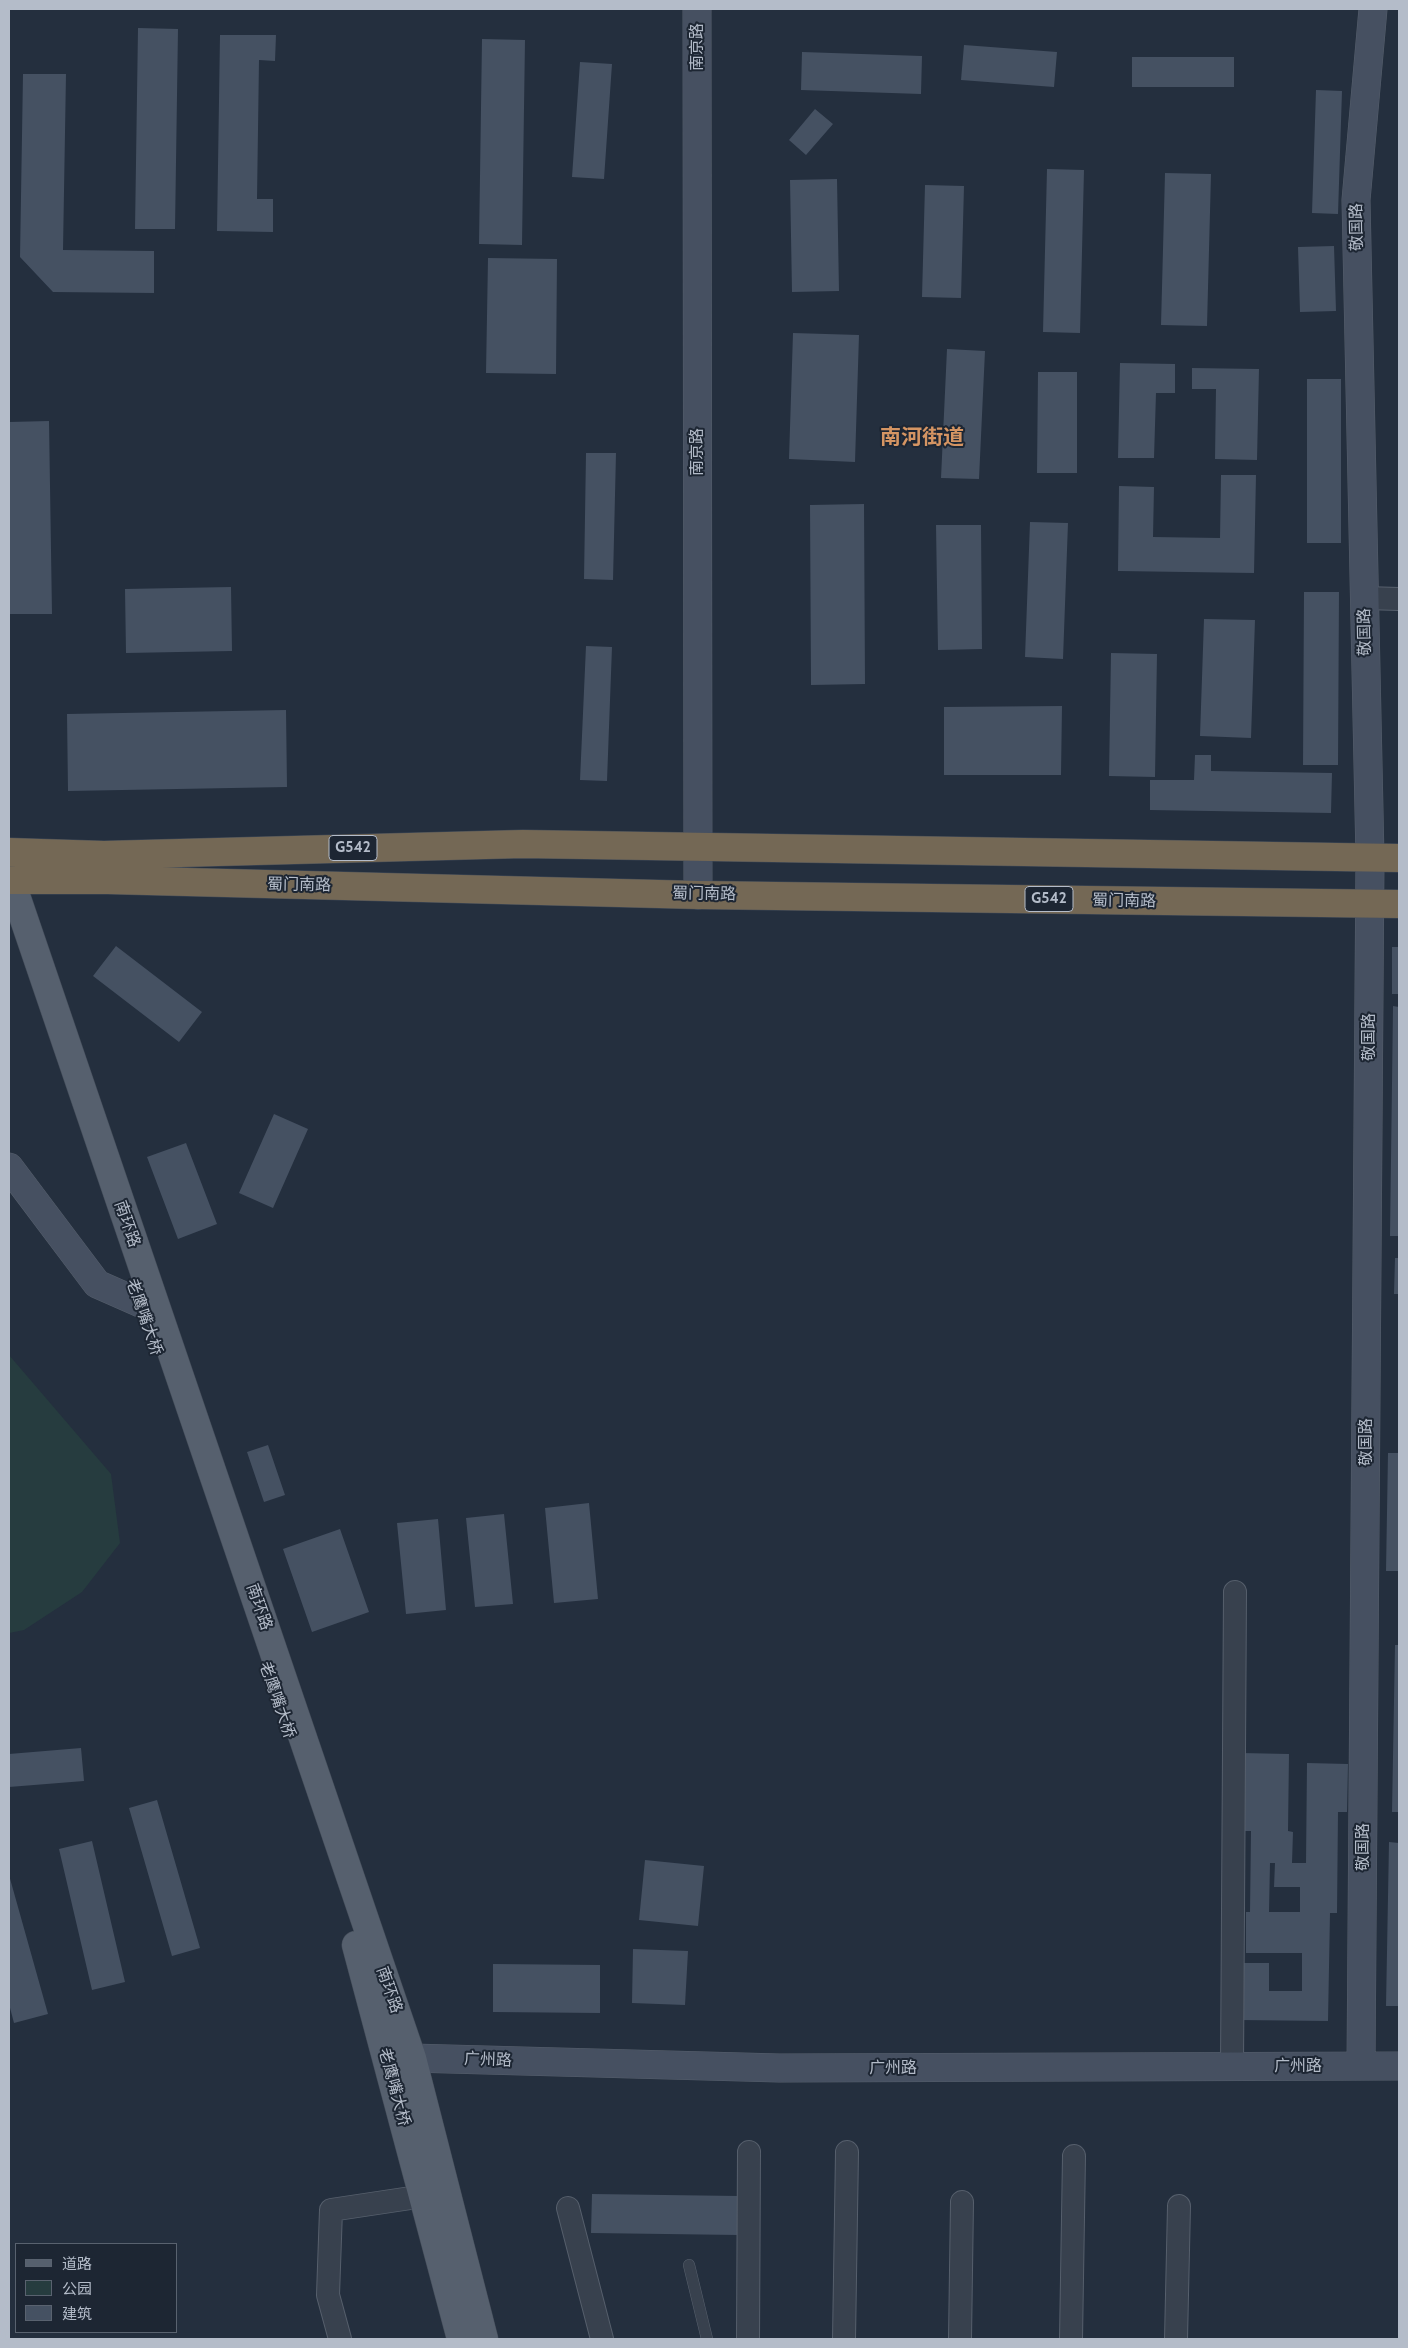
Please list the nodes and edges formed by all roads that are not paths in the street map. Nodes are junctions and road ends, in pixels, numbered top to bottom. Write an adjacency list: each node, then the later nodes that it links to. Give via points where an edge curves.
1 (697, 9): 5 (street, 南京路)
2 (1373, 9): 3 (street, 敬国路, via 1356,200)
3 (1365, 598): 4 (street); 7 (street, 敬国路)
4 (1399, 599)
5 (698, 847): 6 (highway, 蜀门南路 / G542, via 523,844 104,855); 7 (highway, 蜀门南路 / G542); 10 (street, 南京路)
6 (9, 852)
7 (1370, 858): 8 (highway, 蜀门南路 / G542); 11 (street, 敬国路)
8 (1399, 858)
9 (9, 878): 10 (highway, 蜀门南路 / G542); 15 (main road, 南环路)
10 (698, 895): 11 (highway, 蜀门南路 / G542)
11 (1370, 904): 12 (highway, 蜀门南路 / G542); 18 (street, 敬国路)
12 (1399, 904)
13 (9, 929): 15 (main road, 老鹰嘴大桥)
14 (9, 1167): 15 (street, via 97,1284)
15 (148, 1306): 17 (main road, 南环路)
16 (1235, 1592): 19 (street)
17 (399, 2059): 19 (street, 广州路, via 779,2068); 24 (main road, 老鹰嘴大桥); 31 (main road, 南环路)
18 (1361, 2065): 19 (street, 广州路); 20 (street, 广州路)
19 (1232, 2066)
20 (1399, 2066)
21 (749, 2152): 34 (street)
22 (847, 2152): 35 (street)
23 (1074, 2156): 37 (street)
24 (424, 2196): 29 (street, via 331,2210 328,2295); 30 (main road, 老鹰嘴大桥)
25 (962, 2202): 36 (street)
26 (1179, 2206): 38 (street)
27 (568, 2208): 32 (street)
28 (689, 2265): 33 (lane)
29 (340, 2339)
30 (461, 2339)
31 (484, 2339)
32 (602, 2339)
33 (707, 2339)
34 (748, 2339)
35 (844, 2339)
36 (960, 2339)
37 (1071, 2339)
38 (1176, 2339)

